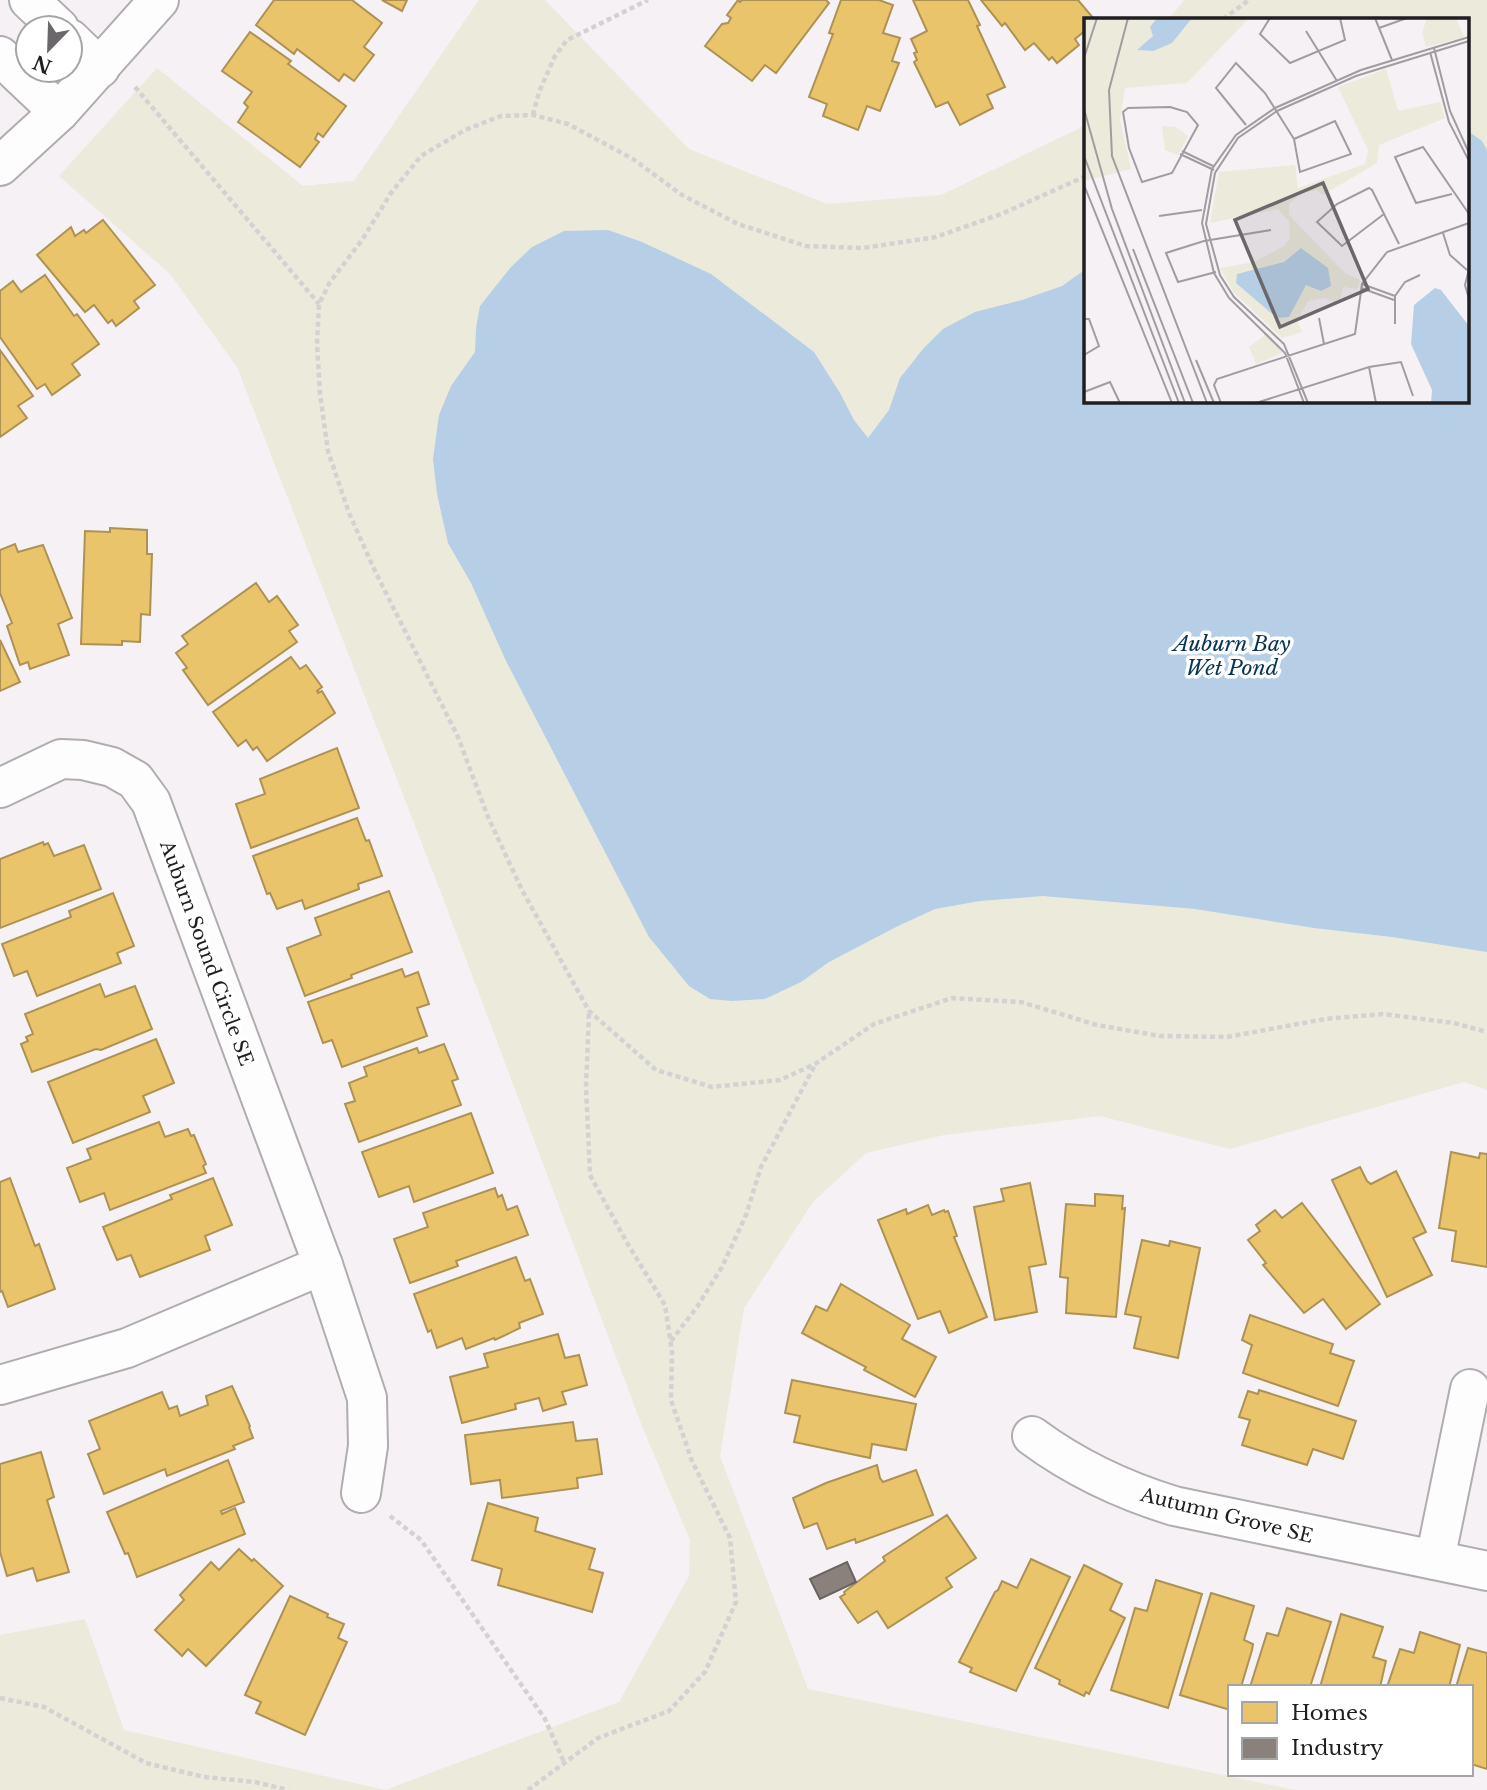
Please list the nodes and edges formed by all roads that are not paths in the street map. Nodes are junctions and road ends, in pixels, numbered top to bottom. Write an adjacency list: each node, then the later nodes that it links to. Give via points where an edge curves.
1 (29, 0): 3 (street)
2 (159, 0): 6 (street)
3 (44, 14)
4 (84, 53): 6 (street)
5 (0, 56): 7 (street)
6 (100, 68): 7 (street)
7 (59, 112): 8 (street)
8 (0, 166)
9 (0, 788): 10 (street, Auburn Sound Circle SE, via 61,759 83,760 112,767 135,780 151,802)
10 (323, 1265): 11 (street, via 127,1348); 14 (street, Auburn Sound Circle SE, via 367,1398 368,1446)
11 (0, 1385)
12 (1470, 1389): 15 (street)
13 (1032, 1436): 15 (street, Autumn Grove SE, via 1094,1475 1164,1503)
14 (361, 1493)
15 (1435, 1560): 16 (street, Autumn Grove SE)
16 (1487, 1571)

